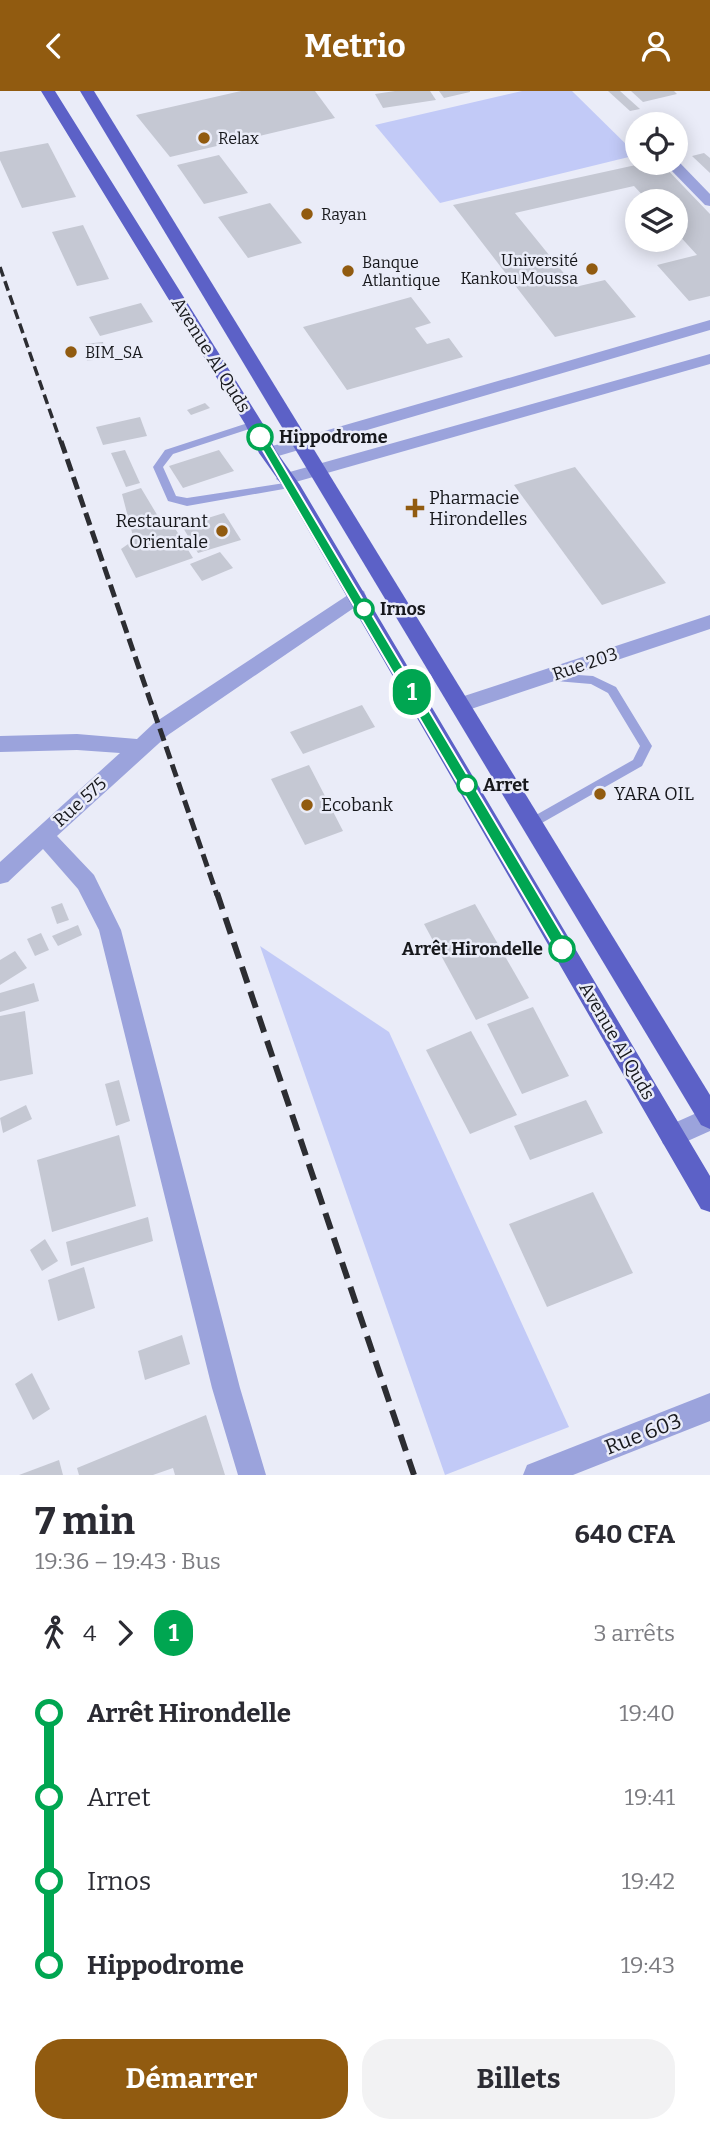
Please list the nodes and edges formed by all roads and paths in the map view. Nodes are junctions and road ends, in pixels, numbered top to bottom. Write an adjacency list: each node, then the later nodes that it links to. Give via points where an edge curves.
1 (48, 91): 7 (main road, Avenue Al Quds)
2 (87, 91): 8 (main road, Avenue Al Quds)
3 (684, 175): 4 (street)
4 (710, 202)
5 (710, 325): 8 (street)
6 (710, 359): 10 (street)
7 (254, 424): 9 (main road, Avenue Al Quds); 11 (lane, via 169,452 158,467 172,498 187,502)
8 (299, 444): 9 (street); 10 (main road, Avenue Al Quds)
9 (268, 453): 11 (main road, Avenue Al Quds)
10 (315, 470): 11 (street); 15 (main road, Avenue Al Quds)
11 (288, 482): 12 (main road, Avenue Al Quds)
12 (357, 596): 17 (street, Rue 575); 22 (main road, Avenue Al Quds)
13 (710, 622): 14 (street, Rue 203)
14 (547, 677): 15 (street, Rue 203); 18 (lane, via 593,680 612,690 646,746 638,763)
15 (460, 705): 18 (main road, Avenue Al Quds)
16 (0, 744): 17 (street, via 77,742)
17 (141, 747): 19 (street, Rue 575)
18 (533, 824): 21 (main road, Avenue Al Quds)
19 (43, 835): 20 (street, Rue 575); 25 (street, via 86,882 110,930)
20 (0, 875)
21 (710, 1118): 22 (street)
22 (672, 1136): 23 (main road, Avenue Al Quds)
23 (710, 1200)
24 (710, 1407): 26 (street, Rue 603)
25 (252, 1475)
26 (537, 1475)

